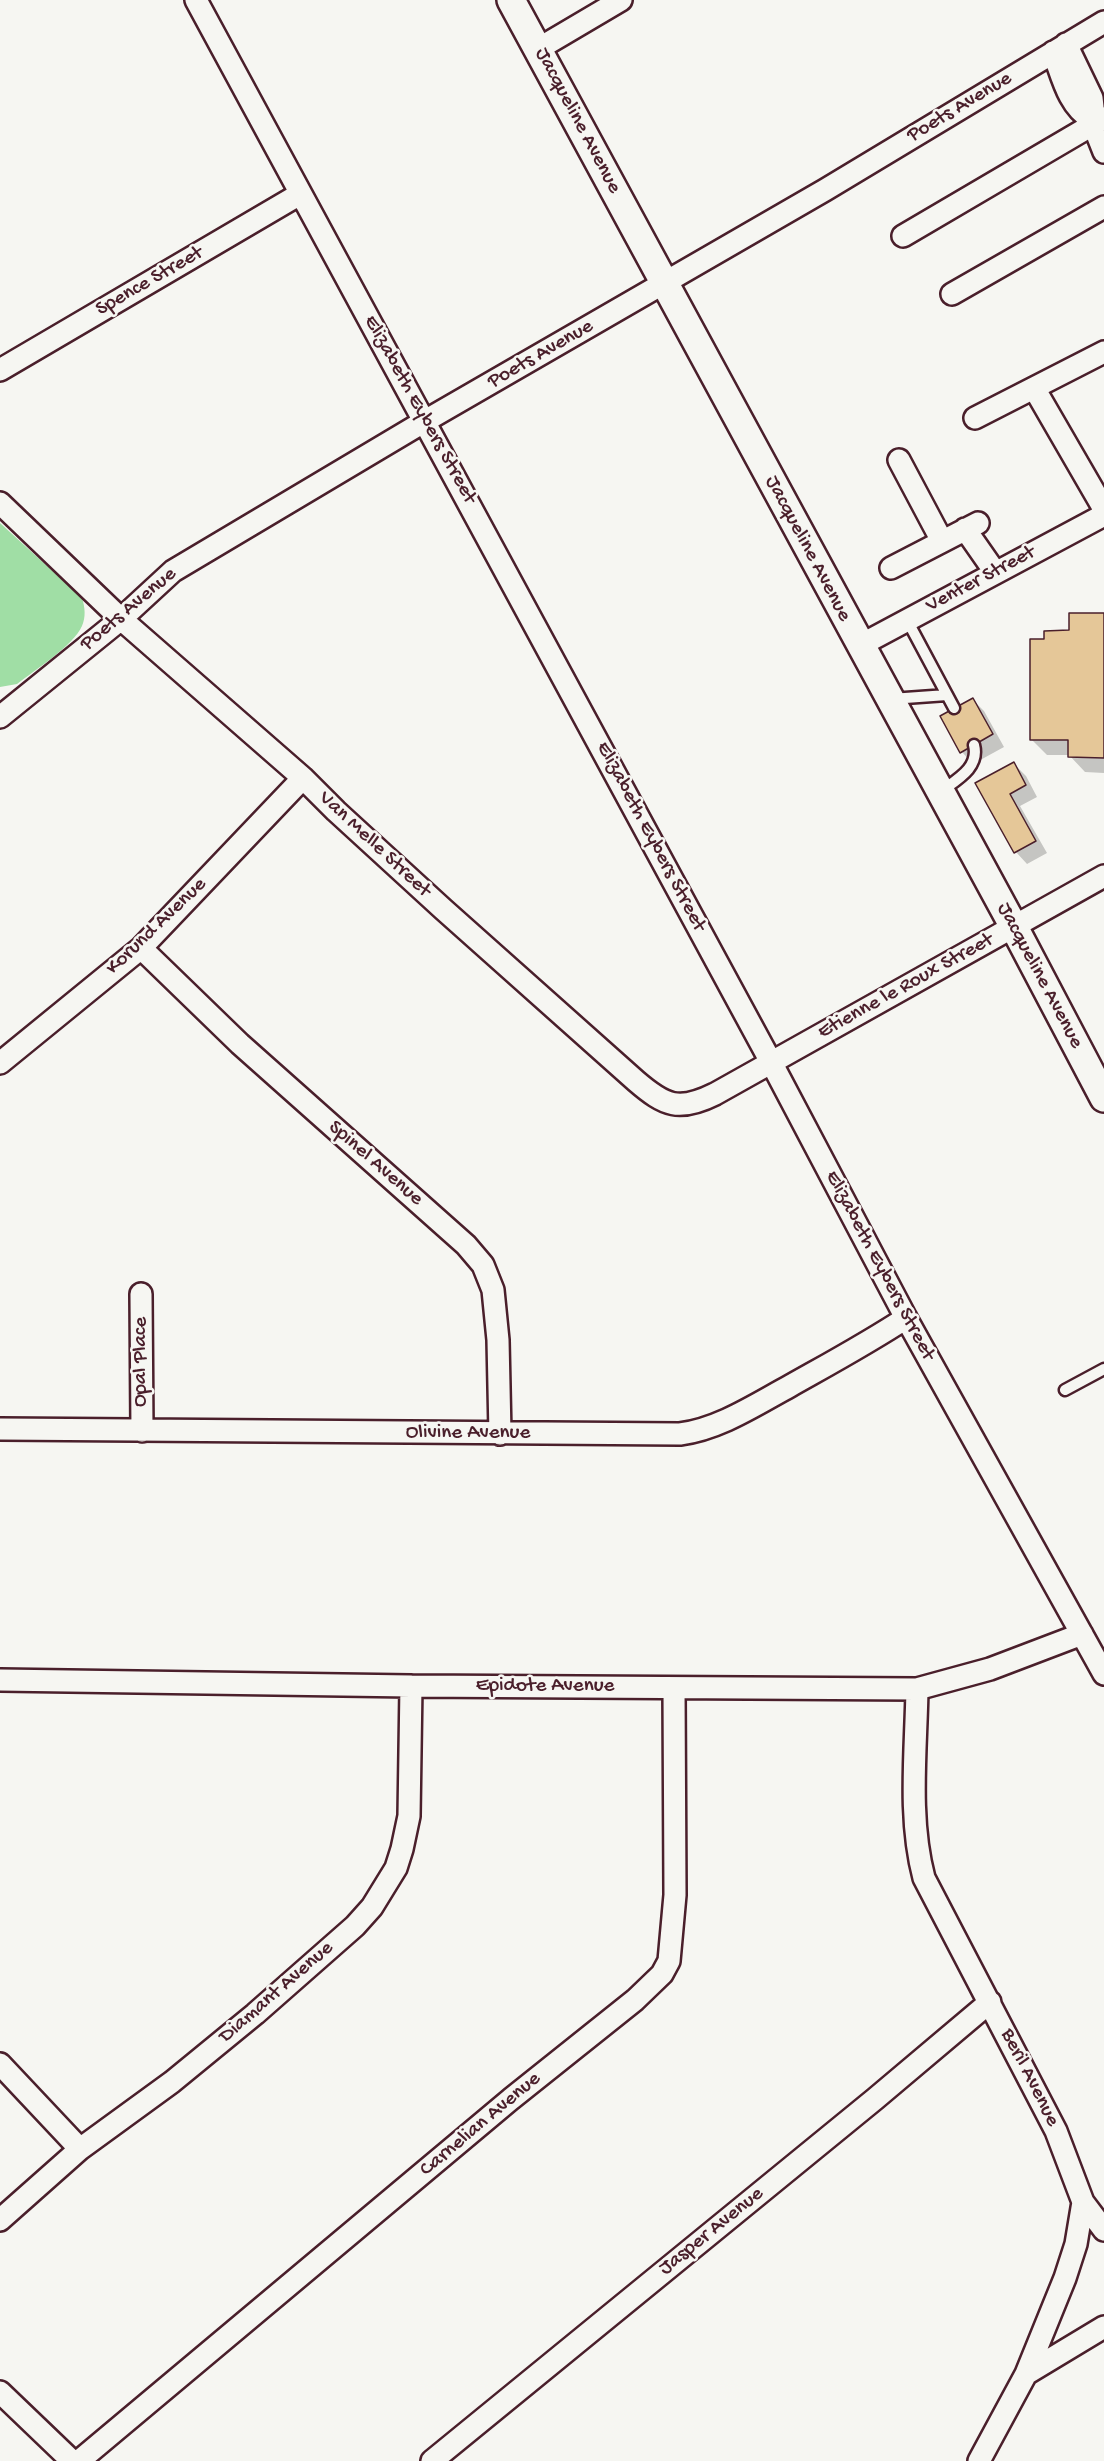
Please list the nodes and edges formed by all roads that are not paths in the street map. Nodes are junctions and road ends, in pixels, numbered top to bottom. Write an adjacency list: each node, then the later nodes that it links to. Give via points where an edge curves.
1 (196, 0): 9 (street, Elizabeth Eybers Street)
2 (511, 0): 6 (street, Jacqueline Avenue)
3 (621, 0): 6 (street)
4 (1104, 21): 5 (street, Poets Avenue)
5 (1059, 48): 7 (street, via 1092,98); 12 (street, Poets Avenue)
6 (538, 49): 12 (street, Jacqueline Avenue)
7 (1096, 121): 8 (street); 11 (street)
8 (1104, 152)
9 (300, 194): 15 (street, Spence Street); 18 (street, Elizabeth Eybers Street)
10 (1104, 207): 13 (street)
11 (903, 236)
12 (665, 284): 18 (street, Poets Avenue); 28 (street, Jacqueline Avenue)
13 (952, 294)
14 (1104, 352): 16 (street)
15 (0, 370)
16 (1034, 388): 17 (street); 21 (street)
17 (975, 418)
18 (425, 421): 26 (street, Poets Avenue, via 173,571); 39 (street, Elizabeth Eybers Street)
19 (899, 460): 23 (street)
20 (0, 503): 26 (street, Van Melle Street)
21 (1104, 509)
22 (1104, 514): 25 (street, Venter Street)
23 (942, 541): 24 (street); 25 (street, via 972,526)
24 (891, 568)
25 (994, 572): 27 (street, Venter Street)
26 (121, 619): 32 (street, Poets Avenue); 34 (street, Van Melle Street)
27 (907, 620): 28 (street, Venter Street); 29 (lane)
28 (859, 646): 30 (street, Jacqueline Avenue)
29 (947, 695): 30 (lane); 31 (lane)
30 (889, 699): 35 (street, Jacqueline Avenue)
31 (954, 708)
32 (0, 717)
33 (974, 745): 35 (lane, via 975,762)
34 (303, 778): 38 (street, Korund Avenue); 39 (street, Van Melle Street, via 443,909 661,1100 680,1106 704,1099)
35 (940, 793): 37 (street, Jacqueline Avenue)
36 (1104, 876): 37 (street, Etienne le Roux Street)
37 (1014, 927): 39 (street, Etienne le Roux Street); 41 (street, Jacqueline Avenue)
38 (141, 948): 40 (street, Korund Avenue); 48 (street, Spinel Avenue, via 240,1044 458,1238 483,1265 493,1290 497,1319)
39 (771, 1062): 43 (street, Elizabeth Eybers Street)
40 (0, 1064)
41 (1104, 1098)
42 (141, 1294): 47 (street, Opal Place)
43 (906, 1318): 48 (street, Olivine Avenue, via 747,1410 700,1431 657,1436); 49 (street, Elizabeth Eybers Street)
44 (1104, 1369): 45 (lane)
45 (1065, 1390)
46 (0, 1429): 47 (street, Olivine Avenue)
47 (142, 1431): 48 (street, Olivine Avenue)
48 (500, 1434)
49 (1082, 1634): 50 (street, Elizabeth Eybers Street); 54 (street, Epidote Avenue, via 990,1669)
50 (1104, 1674)
51 (0, 1680): 52 (street, Epidote Avenue)
52 (411, 1686): 53 (street, Epidote Avenue); 57 (street, Diamant Avenue, via 409,1816 396,1868 372,1907 255,2014 172,2082)
53 (674, 1688): 54 (street, Epidote Avenue); 65 (street, Carnelian Avenue, via 675,1895 669,1961 662,1974)
54 (917, 1689): 55 (street, Beril Avenue, via 915,1810 919,1860 930,1893)
55 (990, 2002): 58 (street, Beril Avenue, via 1056,2131); 66 (street, Jasper Avenue)
56 (0, 2064): 57 (street)
57 (80, 2149): 59 (street, Diamant Avenue)
58 (1083, 2202): 60 (street); 62 (street, via 1065,2278)
59 (0, 2220)
60 (1104, 2230)
61 (1104, 2327): 62 (street)
62 (1026, 2374): 67 (street)
63 (0, 2392): 64 (street)
64 (72, 2461)
65 (79, 2461)
66 (432, 2461)
67 (979, 2461)

